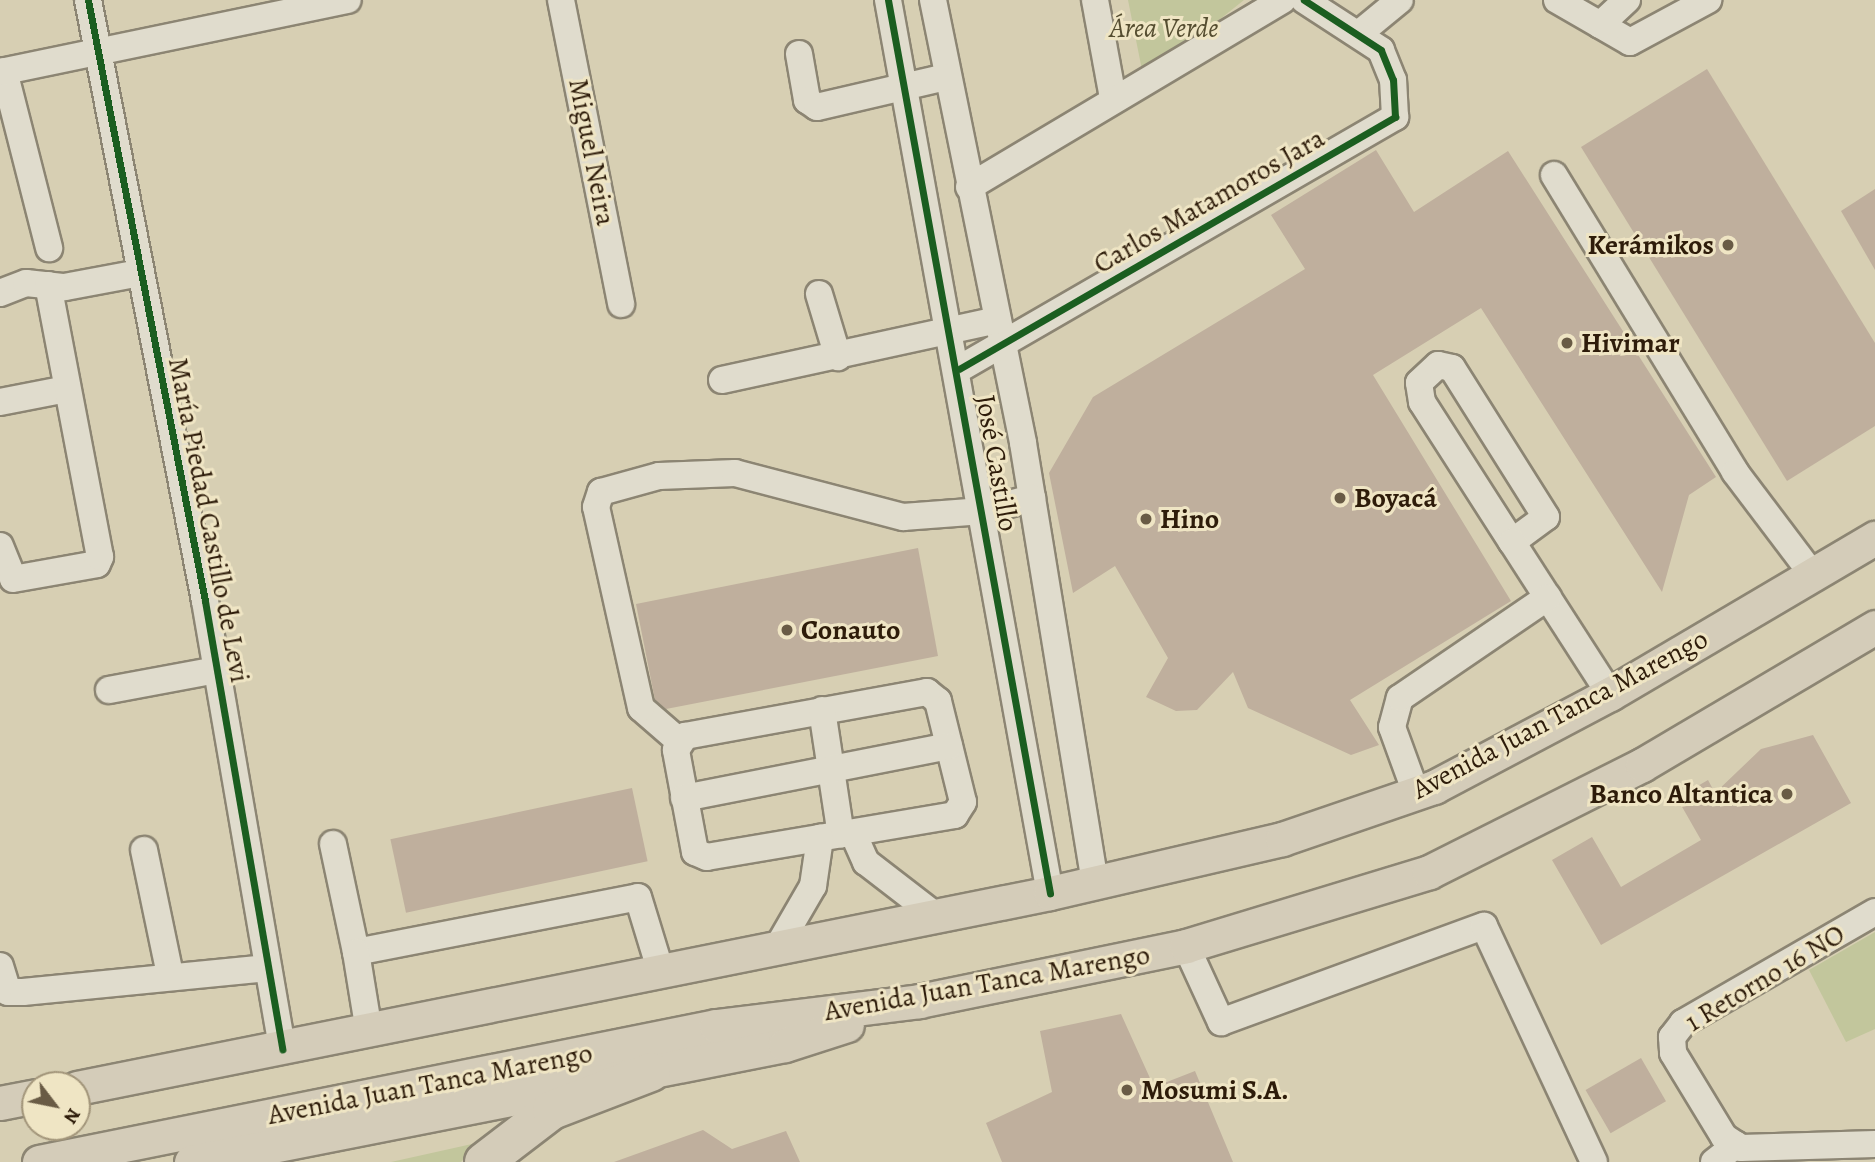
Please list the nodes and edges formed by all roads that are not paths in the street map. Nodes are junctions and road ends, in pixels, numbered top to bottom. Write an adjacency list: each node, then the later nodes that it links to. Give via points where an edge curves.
1 (88, 0): 15 (street, María Piedad Castillo de Levi)
2 (348, 0): 15 (street)
3 (561, 0): 28 (street, Miguel Neira)
4 (888, 0): 19 (street, José Castillo)
5 (933, 0): 18 (street, José Castillo)
6 (1095, 0): 20 (street)
7 (1283, 0): 20 (street)
8 (1304, 0): 14 (street)
9 (1400, 0): 14 (street)
10 (1557, 0): 13 (street)
11 (1628, 0): 13 (street)
12 (1708, 0): 13 (street, via 1630,41)
13 (1600, 25)
14 (1361, 32): 29 (street, Carlos Matamoros Jara, via 1381,50 1393,80 1395,117)
15 (97, 52): 17 (street); 24 (street, María Piedad Castillo de Levi)
16 (799, 54): 19 (street, via 812,106)
17 (2, 71): 23 (street)
18 (946, 77): 19 (street); 22 (street, José Castillo)
19 (904, 86): 30 (street, José Castillo)
20 (1113, 98): 22 (street)
21 (1554, 175): 41 (street, via 1735,471)
22 (969, 187): 29 (street, José Castillo)
23 (49, 248)
24 (140, 273): 25 (street); 44 (street, María Piedad Castillo de Levi)
25 (48, 285): 26 (street, via 26,284); 34 (street)
26 (0, 293)
27 (819, 294): 31 (street)
28 (621, 304)
29 (1000, 332): 30 (street); 32 (street, Carlos Matamoros Jara); 36 (street, José Castillo)
30 (951, 333): 31 (street); 32 (street, José Castillo)
31 (838, 357): 33 (street)
32 (959, 369): 37 (street, José Castillo)
33 (722, 380)
34 (67, 389): 35 (street); 40 (street, via 100,557 97,564 13,579)
35 (0, 402)
36 (1032, 498): 37 (street); 56 (street, José Castillo)
37 (983, 511): 48 (street, via 903,517 735,473 659,476 601,492 596,507 641,708); 57 (street, José Castillo)
38 (1875, 538): 41 (main road, Avenida Juan Tanca Marengo)
39 (1511, 542): 39 (street, via 1422,402 1419,383 1438,365 1452,368 1546,517); 42 (street)
40 (0, 545)
41 (1813, 575): 46 (main road, Avenida Juan Tanca Marengo)
42 (1548, 597): 46 (street); 51 (street, via 1400,698 1392,727)
43 (1875, 627): 60 (main road, Avenida Juan Tanca Marengo, via 1642,765 1429,872)
44 (217, 670): 45 (street); 64 (street, María Piedad Castillo de Levi)
45 (109, 690)
46 (1610, 694): 51 (main road, Avenida Juan Tanca Marengo)
47 (822, 710): 48 (street); 49 (street, via 927,692 938,701); 50 (street)
48 (679, 741): 52 (street)
49 (949, 746): 50 (street); 53 (street, via 963,802 959,812)
50 (830, 767): 52 (street); 53 (street)
51 (1416, 793): 56 (main road, Avenida Juan Tanca Marengo, via 1282,839)
52 (684, 798): 53 (street, via 693,849 702,857)
53 (838, 835): 59 (street); 61 (street)
54 (333, 844): 62 (street)
55 (145, 850): 66 (street)
56 (1095, 883): 57 (main road, Avenida Juan Tanca Marengo)
57 (1050, 893): 59 (main road, Avenida Juan Tanca Marengo)
58 (1875, 912): 75 (street, 1 Retorno 16 NO, via 1683,1023 1672,1037 1673,1053 1724,1137)
59 (936, 916): 61 (main road, Avenida Juan Tanca Marengo)
60 (1186, 946): 67 (main road, Avenida Juan Tanca Marengo); 79 (street, via 1221,1023 1484,926)
61 (777, 948): 65 (main road, Avenida Juan Tanca Marengo)
62 (356, 952): 65 (street, via 638,897); 68 (street)
63 (0, 966): 66 (street, via 8,992)
64 (268, 968): 66 (street); 69 (street, María Piedad Castillo de Levi)
65 (661, 972): 68 (main road, Avenida Juan Tanca Marengo)
66 (170, 974)
67 (919, 1001): 70 (main road, via 785,1045); 76 (main road, Avenida Juan Tanca Marengo, via 716,1026)
68 (369, 1031): 69 (main road, Avenida Juan Tanca Marengo)
69 (282, 1049): 71 (main road, Avenida Juan Tanca Marengo)
70 (651, 1072): 77 (main road); 78 (highway, via 552,1110)
71 (91, 1085)
72 (21, 1099): 73 (main road)
73 (0, 1103)
74 (1875, 1144): 75 (street, via 1758,1152)
75 (1735, 1145): 80 (street)
76 (39, 1162)
77 (191, 1162)
78 (484, 1162)
79 (1594, 1162)
80 (1714, 1162)

